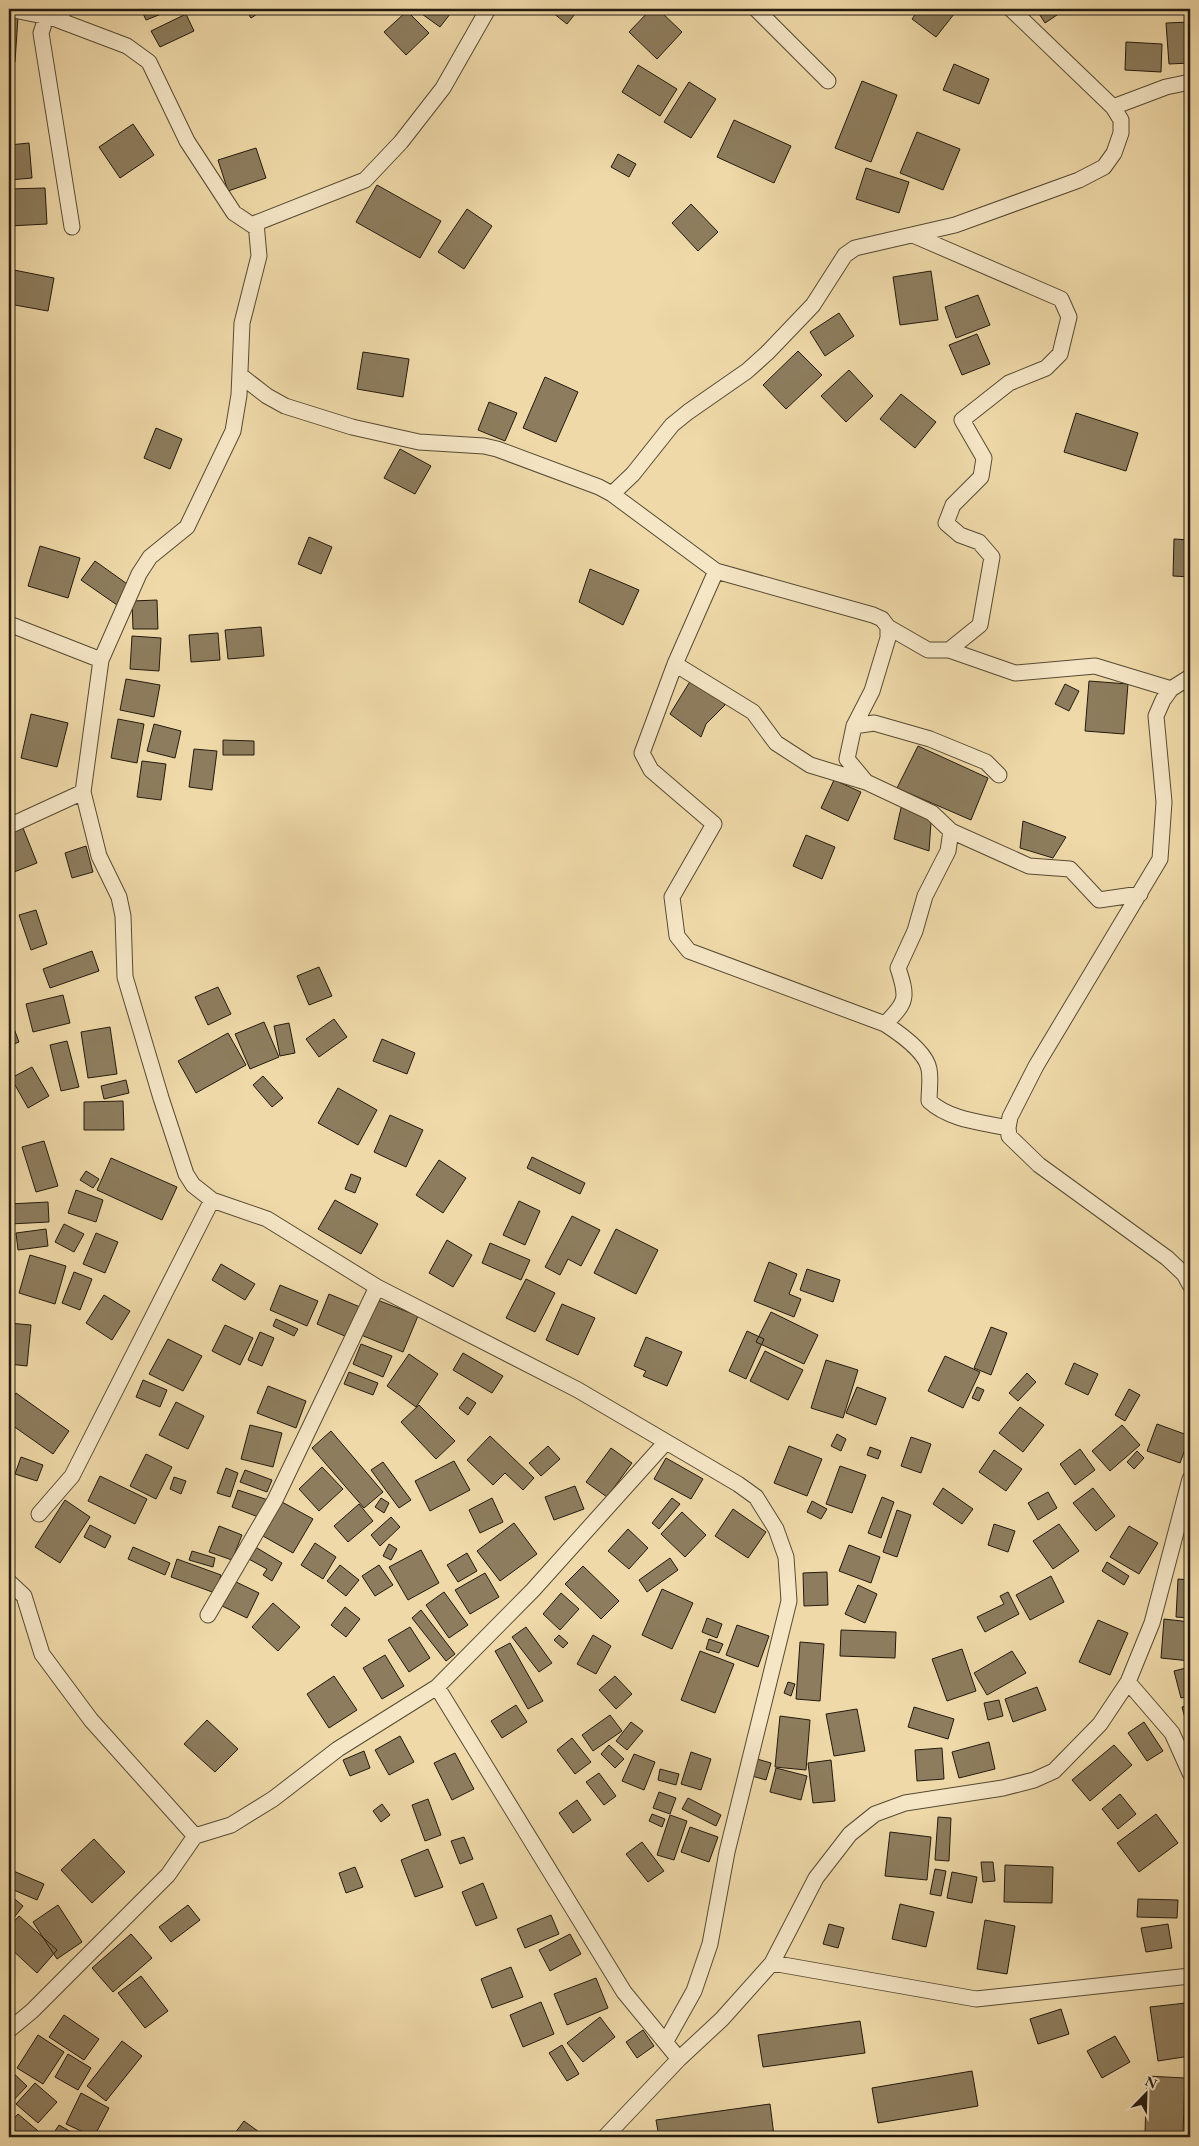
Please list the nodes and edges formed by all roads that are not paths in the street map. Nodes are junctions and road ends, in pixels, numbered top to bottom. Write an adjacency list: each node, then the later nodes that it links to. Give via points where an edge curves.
1 (9, 9): 6 (street)
2 (66, 9): 6 (street)
3 (488, 9): 11 (street, via 443,88 401,142 365,180 259,220)
4 (756, 9): 7 (street)
5 (1011, 9): 9 (street)
6 (53, 18): 10 (street, via 45,21 41,32); 11 (street, via 127,46 149,62 187,141 234,213)
7 (828, 81)
8 (1190, 82): 9 (street, via 1166,87)
9 (1113, 107): 12 (street, via 1121,120 1121,133 1114,153 1104,167 1078,180 955,224)
10 (72, 227)
11 (255, 227): 13 (street, via 259,256 242,324)
12 (913, 235): 14 (street, via 855,248 845,255 813,305 768,353 672,425 633,474); 18 (street, via 1061,299 1069,317 1060,354 1046,368 1009,383 962,420 984,458 981,477 953,505 946,522 960,535 979,542 992,556 980,626)
13 (240, 374): 14 (street, via 285,406 352,427 419,442 497,449); 19 (street, via 233,431 223,455 186,527 150,557)
14 (612, 494): 15 (street)
15 (716, 571): 17 (street, via 873,615); 20 (street)
16 (9, 624): 19 (street)
17 (888, 627): 18 (street, via 928,650); 23 (street, via 888,638 872,691)
18 (949, 650): 22 (street, via 1015,673 1095,666)
19 (101, 660): 26 (street)
20 (675, 664): 25 (street, via 753,712 776,742 810,765); 30 (street, via 642,753 651,770 714,824 672,897 677,936 689,951)
21 (1190, 677): 22 (street)
22 (1171, 689): 29 (street, via 1156,716 1164,802 1160,859)
23 (854, 726): 24 (street, via 874,723 930,739 986,762); 25 (street, via 847,759)
24 (1000, 775)
25 (866, 782): 28 (street, via 932,813)
26 (84, 792): 27 (street); 32 (street, via 99,856 119,897 124,916 125,977 161,1098 186,1174 193,1185)
27 (9, 826)
28 (951, 831): 29 (street, via 1029,866 1070,869 1099,900); 30 (street, via 948,851 925,896 915,931 898,968 906,991 903,1000 899,1010)
29 (1140, 894): 31 (street, via 1036,1066 1010,1117)
30 (885, 1024): 31 (street, via 927,1061 930,1070 929,1101 939,1110 951,1116)
31 (1008, 1128): 33 (street, via 1009,1136 1039,1165 1167,1258 1184,1274)
32 (212, 1200): 34 (street, via 267,1219); 37 (street, via 72,1476)
33 (1190, 1285)
34 (377, 1287): 35 (street, via 578,1390); 39 (street, via 275,1500)
35 (666, 1442): 41 (street, via 533,1590); 47 (street, via 756,1497 776,1529 786,1558 789,1602 727,1852 710,1944 694,1991)
36 (1190, 1479): 40 (street, via 1152,1623)
37 (39, 1514)
38 (9, 1582): 43 (street, via 24,1596 42,1654 91,1720)
39 (208, 1615)
40 (1128, 1682): 42 (street, via 1172,1733); 44 (street, via 1100,1724 1054,1771 1003,1788 905,1803 875,1814 850,1834 816,1878)
41 (437, 1687): 43 (street, via 338,1749 273,1799 231,1825); 47 (street, via 624,1992)
42 (1190, 1773)
43 (195, 1836): 46 (street, via 168,1875)
44 (772, 1963): 45 (street, via 976,1999); 48 (street)
45 (1190, 1976)
46 (9, 2030)
47 (666, 2041): 48 (street)
48 (679, 2059): 49 (street)
49 (605, 2137)

